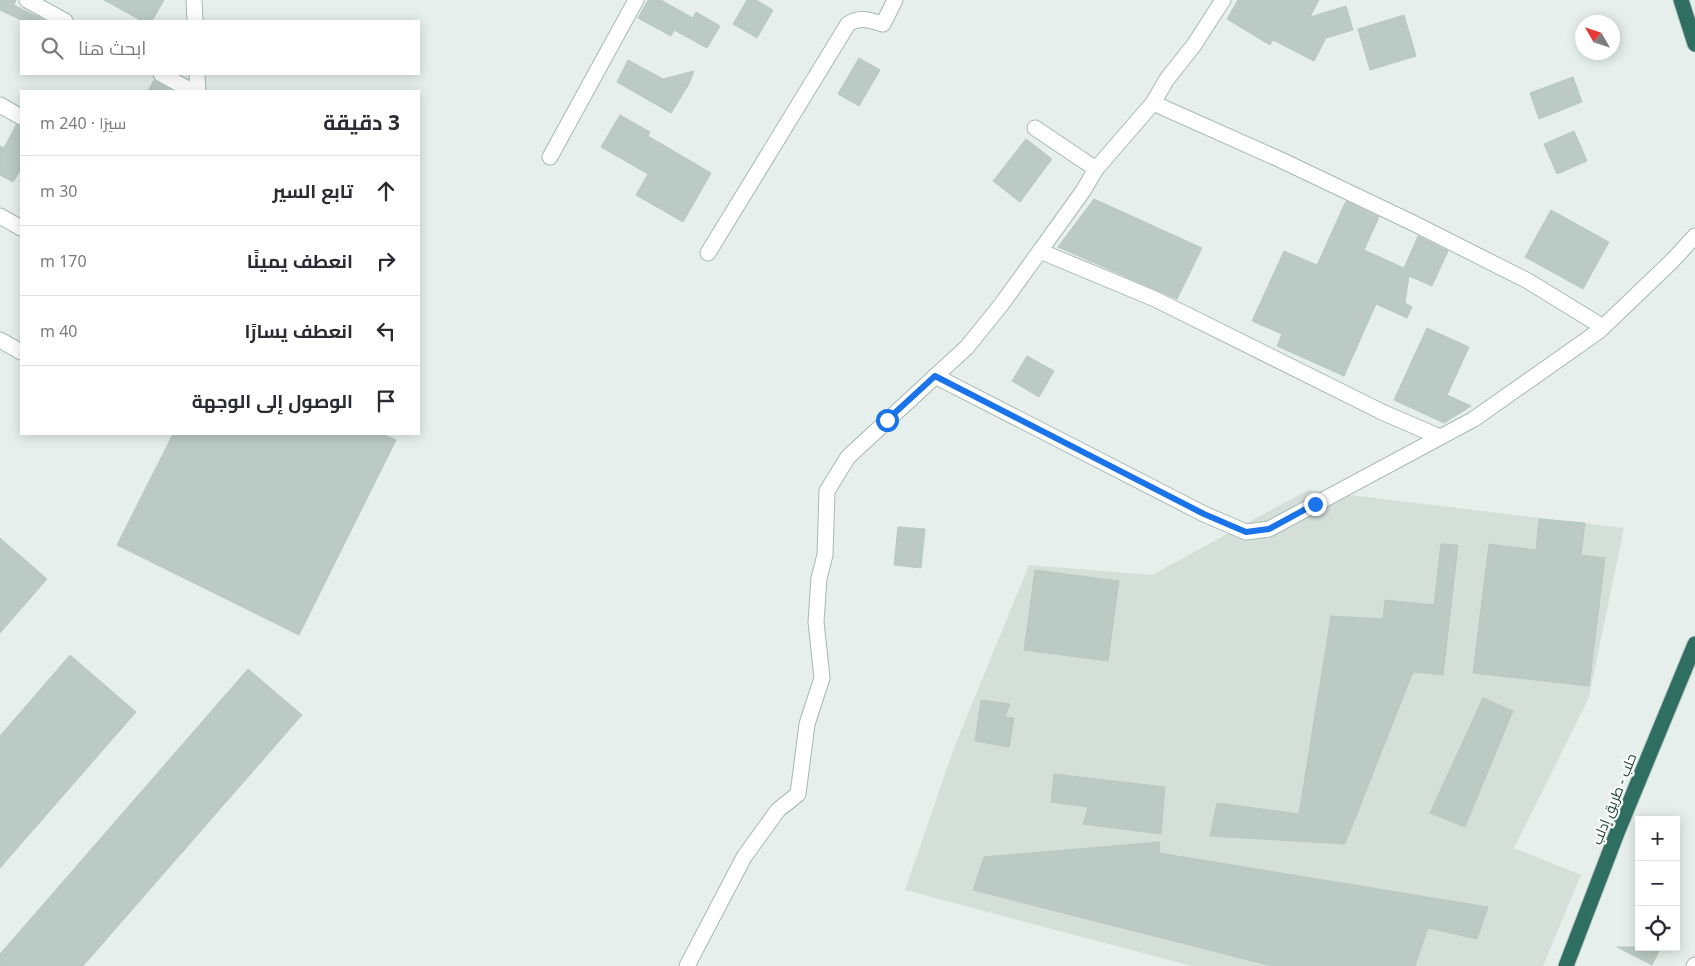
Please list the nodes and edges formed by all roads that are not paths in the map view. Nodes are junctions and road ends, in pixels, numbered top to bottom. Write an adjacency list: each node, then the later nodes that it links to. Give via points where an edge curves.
1 (27, 0): 7 (street)
2 (194, 0): 8 (street)
3 (636, 0): 18 (street)
4 (895, 0): 24 (street, via 882,24 862,18 848,24)
5 (1223, 0): 14 (street)
6 (1681, 0): 9 (highway)
7 (63, 20)
8 (194, 20)
9 (1695, 44)
10 (163, 75): 12 (street)
11 (197, 75): 13 (street)
12 (190, 90)
13 (198, 90)
14 (1152, 103): 19 (street); 25 (street, via 1413,223 1528,282)
15 (0, 105): 16 (street)
16 (20, 116)
17 (1035, 128): 19 (street)
18 (550, 156)
19 (1096, 170): 23 (street)
20 (0, 216): 21 (street)
21 (20, 227)
22 (1695, 236): 25 (street)
23 (1040, 251): 28 (street, via 1002,305); 29 (street, via 1155,299 1382,412)
24 (708, 253)
25 (1604, 328): 29 (street, via 1474,419)
26 (0, 340): 27 (street)
27 (20, 351)
28 (935, 376): 29 (street, via 1204,514 1246,532 1269,529); 31 (street, via 848,457 827,491 825,555 819,578 816,622 822,678 807,724 798,794 778,810 744,857)
29 (1440, 437)
30 (1695, 644): 32 (highway, حلب - طريق إدلب)
31 (687, 966)
32 (1566, 966)

